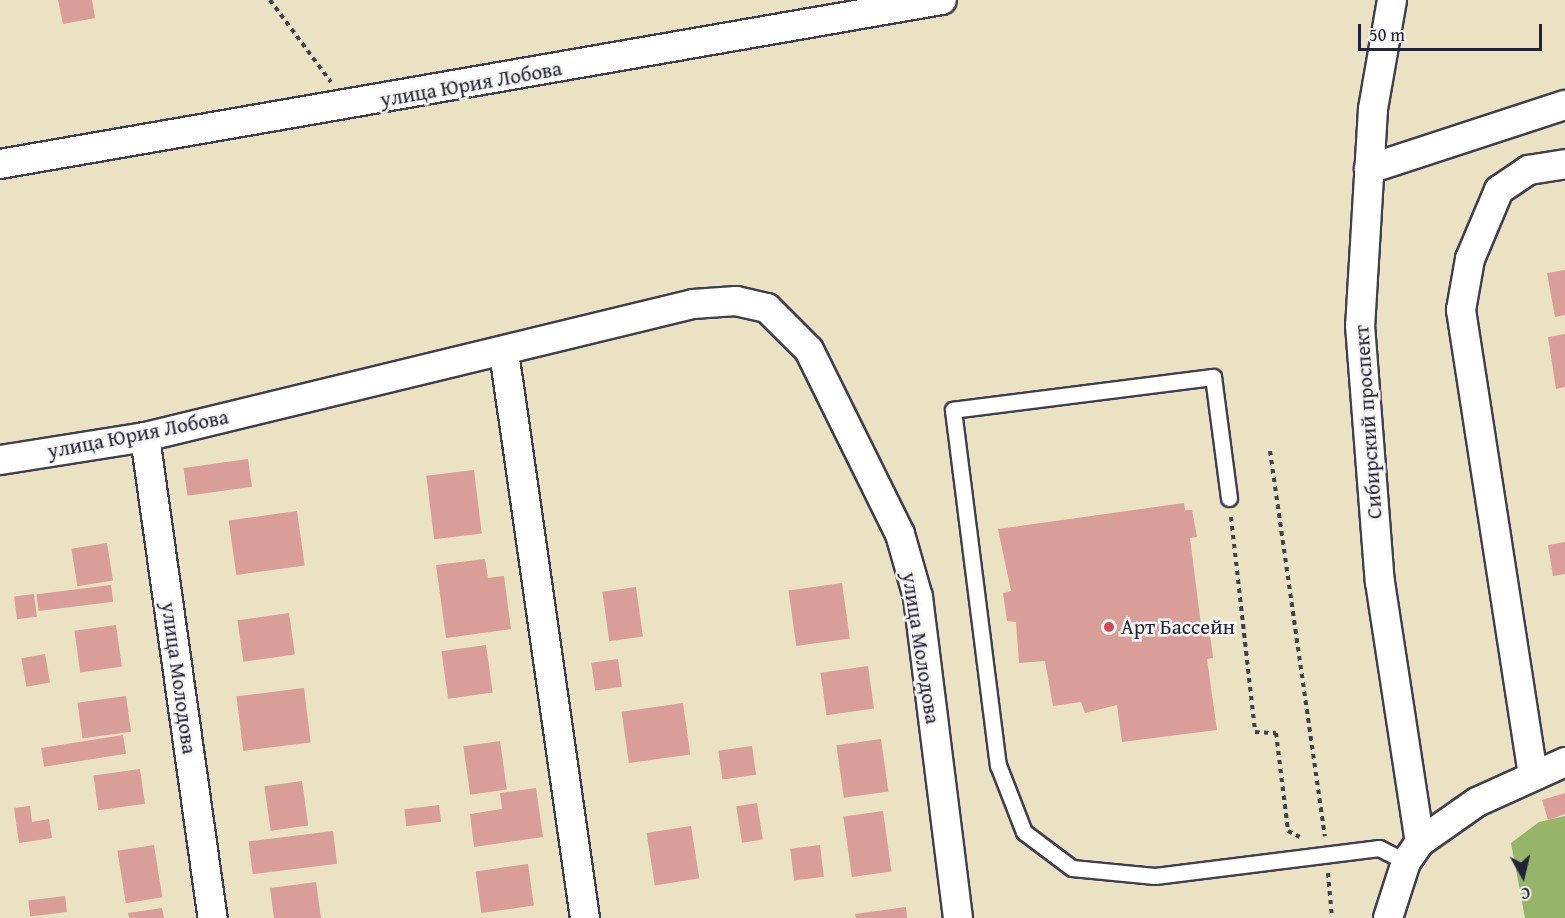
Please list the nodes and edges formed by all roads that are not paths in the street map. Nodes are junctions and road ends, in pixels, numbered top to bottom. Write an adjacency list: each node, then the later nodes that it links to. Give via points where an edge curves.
1 (942, 0): 4 (street, улица Юрия Лобова)
2 (1392, 0): 6 (street, Сибирский проспект, via 1376,83)
3 (1565, 105): 6 (street)
4 (0, 164)
5 (1565, 164): 13 (street, via 1529,170 1499,190 1483,219 1461,310)
6 (1369, 169): 14 (street, Сибирский проспект, via 1360,296 1362,374 1383,604)
7 (767, 308): 8 (street, улица Юрия Лобова, via 736,301 693,304); 17 (street, улица Молодова, via 809,350 900,534 918,597)
8 (504, 352): 9 (street, улица Юрия Лобова); 16 (street)
9 (146, 437): 10 (street, улица Юрия Лобова); 15 (street, улица Молодова)
10 (0, 460)
11 (1229, 498): 14 (lane, via 1214,377 953,410 998,765 1024,832 1072,868 1155,876 1378,848)
12 (1565, 762): 13 (street)
13 (1533, 775): 14 (street, via 1445,820)
14 (1413, 852): 18 (street, Сибирский проспект)
15 (213, 918)
16 (585, 918)
17 (958, 918)
18 (1388, 918)

